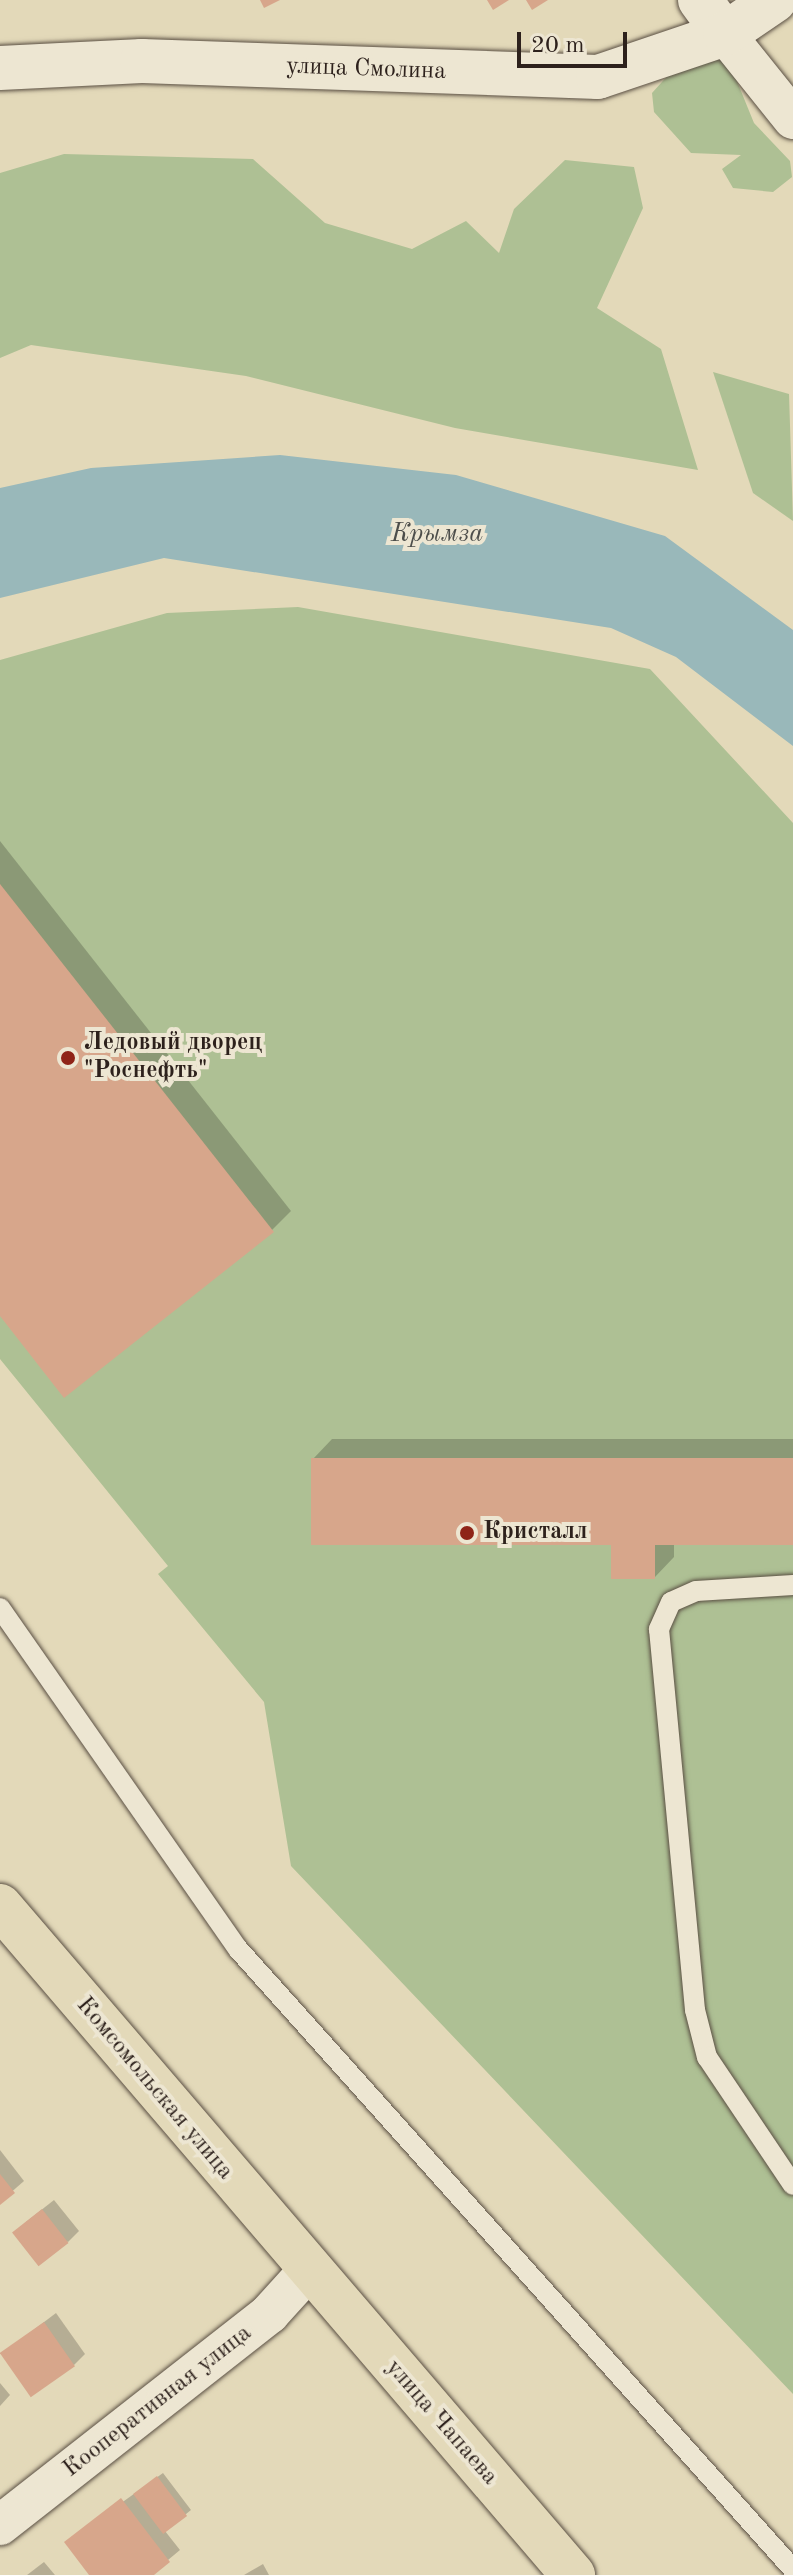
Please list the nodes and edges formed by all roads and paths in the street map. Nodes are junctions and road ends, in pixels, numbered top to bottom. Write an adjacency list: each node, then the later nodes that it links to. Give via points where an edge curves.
1 (775, 0): 2 (main road, улица Смолина)
2 (712, 17): 3 (main road, улица Смолина, via 598,77 142,61); 4 (street)
3 (0, 68)
4 (793, 119)
5 (793, 1585): 8 (lane, via 696,1591 671,1602 659,1629 695,2010 707,2057)
6 (0, 1608): 11 (lane, via 238,1949)
7 (0, 1906): 9 (main road, Комсомольская улица)
8 (793, 2185)
9 (308, 2271): 10 (street, Кооперативная улица, via 269,2314); 12 (main road, улица Чапаева)
10 (0, 2525)
11 (793, 2569)
12 (573, 2575)

